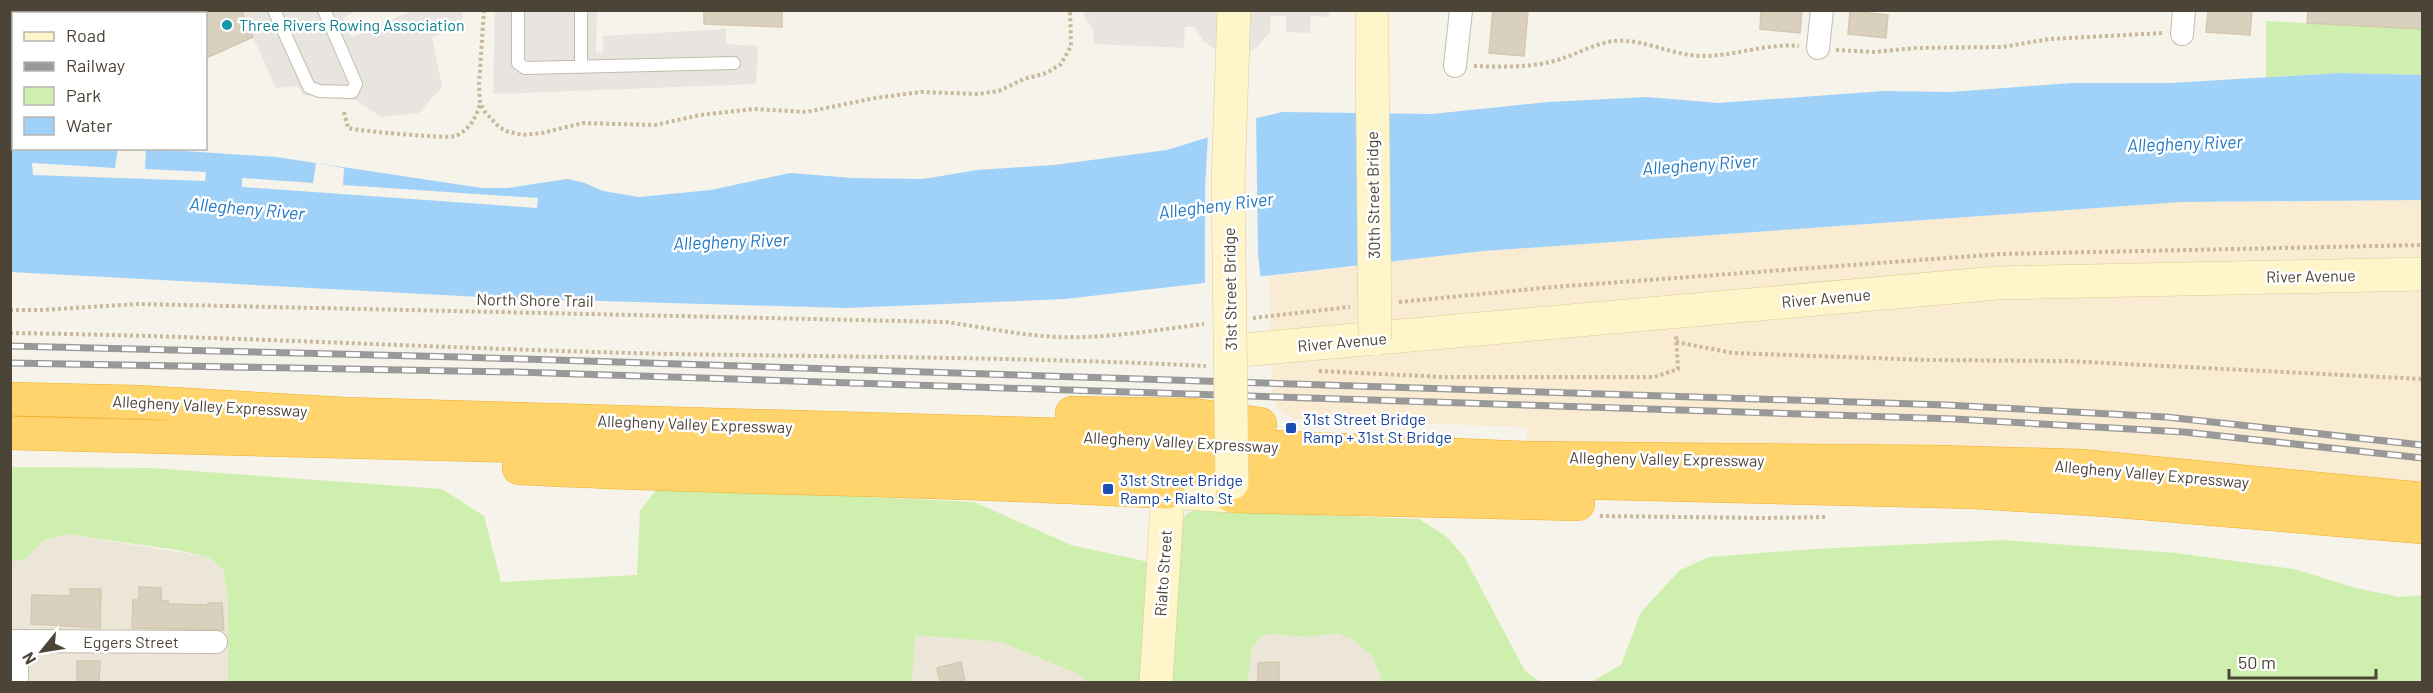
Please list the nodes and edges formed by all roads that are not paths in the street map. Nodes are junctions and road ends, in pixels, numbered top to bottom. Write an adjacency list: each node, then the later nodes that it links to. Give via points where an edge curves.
1 (274, 10): 2 (lane, via 309,87 352,92 356,84)
2 (324, 10)
3 (518, 10): 14 (lane, via 518,63 525,68)
4 (581, 10): 14 (lane)
5 (1234, 10): 17 (street, 31st Street Bridge, bridge)
6 (1372, 10): 16 (street, 30th Street Bridge, bridge)
7 (1461, 10): 13 (street)
8 (1821, 10): 11 (street)
9 (2184, 10): 10 (street)
10 (2182, 34)
11 (1818, 48)
12 (734, 63): 14 (lane)
13 (1455, 66)
14 (581, 67)
15 (2422, 274): 16 (street, River Avenue, via 1997,283)
16 (1375, 339): 17 (street, River Avenue)
17 (1223, 359): 20 (street, 31st Street Bridge, bridge)
18 (10, 399): 19 (highway, Allegheny Valley Expressway)
19 (138, 402): 20 (highway, via 193,396 444,398 1194,415); 22 (highway, Allegheny Valley Expressway, via 356,414 1103,436 1527,458)
20 (1233, 420): 22 (highway, via 1291,428 1739,440); 23 (street, 31st Street Bridge, bridge)
21 (10, 434): 24 (highway, via 219,454 667,476); 25 (highway, Allegheny Valley Expressway, via 853,455 1104,463 1319,476)
22 (1941, 462): 26 (highway, Allegheny Valley Expressway, via 2081,466)
23 (1232, 489): 24 (street); 25 (highway, via 1518,504 1687,505)
24 (1168, 492): 31 (street, Rialto Street)
25 (1974, 492): 27 (highway, Allegheny Valley Expressway)
26 (2422, 500)
27 (2422, 527)
28 (14, 641): 29 (street, Eggers Street); 30 (street)
29 (216, 642)
30 (17, 682)
31 (1156, 682)

